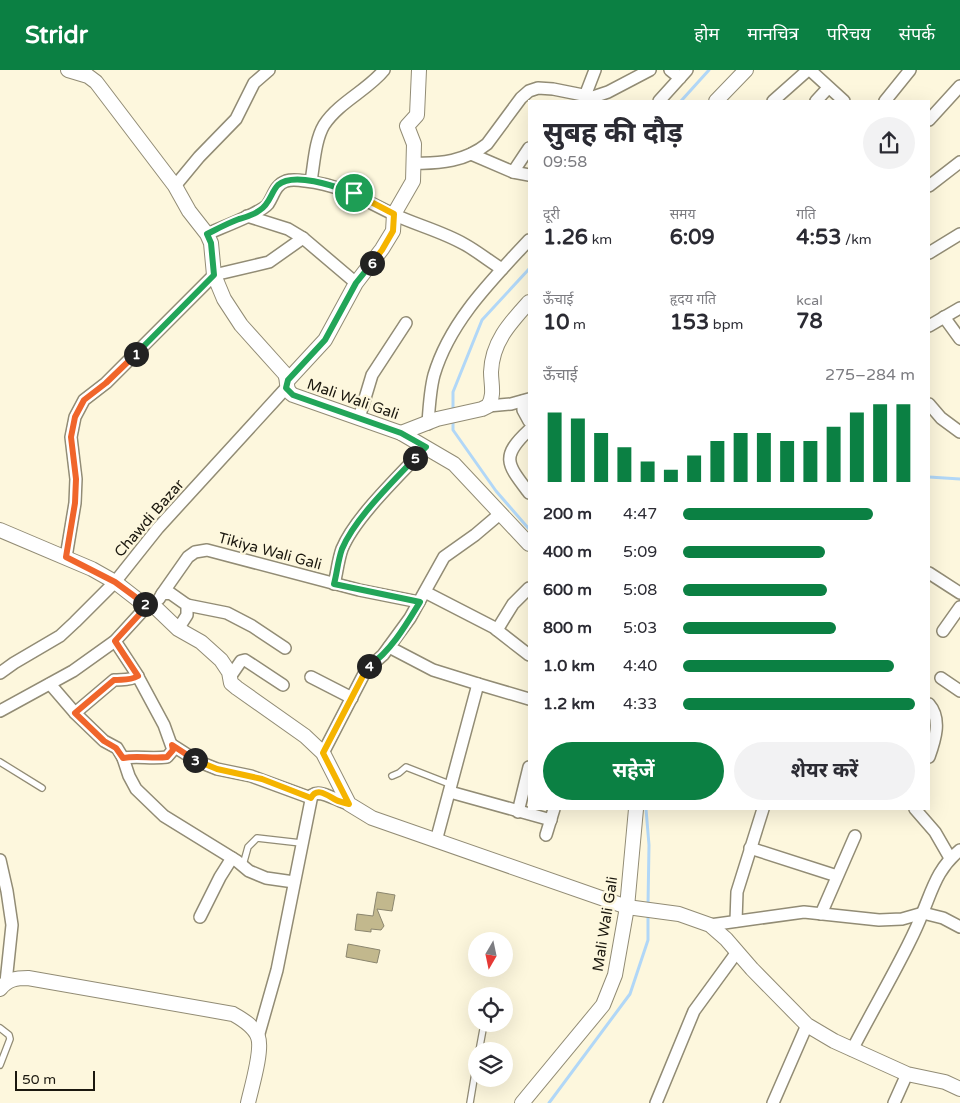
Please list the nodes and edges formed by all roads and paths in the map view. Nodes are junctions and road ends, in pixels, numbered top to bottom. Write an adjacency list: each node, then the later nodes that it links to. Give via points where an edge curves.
1 (68, 70): 11 (street, Mali Wali Gali)
2 (269, 70): 33 (street, via 254,83 236,119)
3 (384, 70): 31 (street, via 324,125)
4 (419, 70): 28 (street, via 417,115 407,126 414,144)
5 (595, 70): 16 (street)
6 (650, 70): 16 (street, via 599,96)
7 (670, 70): 12 (street)
8 (746, 70): 19 (street)
9 (809, 70): 14 (street); 20 (street)
10 (910, 70): 23 (street)
11 (92, 73): 33 (street, Mali Wali Gali)
12 (684, 74): 18 (street)
13 (960, 86): 24 (street)
14 (828, 88): 21 (street); 22 (street)
15 (562, 90): 16 (street); 17 (street); 26 (street, via 538,88 529,91 487,144)
16 (585, 96)
17 (557, 100)
18 (660, 100)
19 (717, 100)
20 (775, 100)
21 (817, 100)
22 (843, 100)
23 (886, 100)
24 (930, 119)
25 (528, 150): 29 (street)
26 (471, 154): 28 (street, via 435,164); 29 (street)
27 (960, 162): 32 (street)
28 (414, 163): 34 (street, via 413,181)
29 (513, 172): 30 (street)
30 (528, 175)
31 (311, 181): 34 (street, via 354,193); 35 (street, via 285,181 277,186 268,204)
32 (930, 185)
33 (175, 186): 36 (street, Mali Wali Gali)
34 (394, 214): 41 (street, via 463,244); 43 (street, via 393,231)
35 (248, 216): 36 (street); 38 (street)
36 (207, 234): 42 (street, Mali Wali Gali)
37 (960, 234): 40 (street)
38 (303, 238): 42 (street, via 270,262); 43 (street)
39 (528, 241): 41 (street)
40 (930, 252)
41 (502, 269): 56 (street, via 485,287 451,337 434,374 429,402)
42 (214, 275): 50 (street, Mali Wali Gali, via 224,299 241,325 285,374); 65 (street, via 106,383 84,400 75,417 71,437 75,503)
43 (356, 283): 50 (street, via 325,340)
44 (528, 303): 53 (street, via 499,339 491,372 492,395)
45 (960, 308): 46 (street)
46 (944, 317): 48 (street); 49 (street)
47 (406, 323): 54 (street, via 372,375)
48 (930, 325)
49 (960, 339)
50 (287, 384): 54 (street, Mali Wali Gali, via 293,395); 67 (street, Chawdi Bazar, via 158,528)
51 (526, 400): 53 (street); 55 (street, via 523,410)
52 (930, 405): 58 (street)
53 (488, 406): 56 (street)
54 (358, 418): 59 (street, Mali Wali Gali)
55 (528, 418)
56 (432, 422): 59 (street)
57 (528, 431): 61 (street, via 512,449 509,460 511,470)
58 (960, 432)
59 (401, 433): 60 (street, Mali Wali Gali)
60 (426, 447): 62 (street, Mali Wali Gali, via 454,464); 68 (street, via 354,529 342,550)
61 (528, 492)
62 (501, 513): 64 (street, Mali Wali Gali); 71 (street, via 444,557)
63 (0, 530): 65 (street)
64 (528, 543)
65 (66, 557): 67 (street)
66 (930, 574): 70 (street)
67 (115, 582): 72 (street, via 142,603); 82 (street, Chawdi Bazar, via 60,636)
68 (334, 584): 71 (street, Tikiya Wali Gali); 72 (street, Tikiya Wali Gali, via 207,550 188,557)
69 (528, 589): 76 (street)
70 (960, 592)
71 (422, 597): 76 (street, Tikiya Wali Gali); 79 (street)
72 (154, 602): 73 (street, via 170,593); 75 (street); 78 (street, Tikiya Wali Gali)
73 (187, 605): 75 (street, via 187,615); 80 (street, via 227,614)
74 (960, 607): 77 (street)
75 (178, 629): 84 (street, via 201,642 221,660)
76 (497, 630): 81 (street, Tikiya Wali Gali)
77 (943, 631)
78 (115, 641): 83 (street); 87 (street, Tikiya Wali Gali)
79 (389, 647): 88 (street, via 433,670); 91 (street, via 366,670)
80 (285, 648)
81 (528, 654)
82 (0, 673)
83 (138, 676): 95 (street, via 114,680); 96 (street)
84 (230, 677): 89 (street, via 244,660); 97 (street, via 236,688 305,736)
85 (311, 677): 91 (street)
86 (940, 678): 90 (street)
87 (50, 684): 94 (street, Tikiya Wali Gali); 95 (street)
88 (478, 684): 92 (street); 104 (street)
89 (282, 685)
90 (960, 692)
91 (352, 698): 97 (street)
92 (528, 699)
93 (930, 705): 98 (street, via 937,720 937,729)
94 (0, 711)
95 (75, 713): 99 (street, via 116,748)
96 (172, 745): 99 (street, via 173,750 167,757); 105 (street, via 217,769 251,776)
97 (323, 753): 106 (street)
98 (930, 754)
99 (123, 758): 119 (street, via 136,789 164,816)
100 (0, 762): 103 (lane)
101 (528, 771): 111 (street)
102 (392, 776): 104 (lane, via 406,767)
103 (42, 788)
104 (451, 788): 111 (street); 115 (street)
105 (311, 798): 106 (street, via 316,792 322,792); 116 (street)
106 (349, 804): 115 (street, via 372,818)
107 (554, 810): 112 (street)
108 (636, 810): 125 (street, Mali Wali Gali)
109 (763, 810): 117 (street)
110 (916, 810): 120 (street, via 935,832)
111 (518, 812): 112 (street)
112 (551, 820): 113 (street)
113 (546, 835)
114 (855, 836): 123 (street)
115 (436, 841): 125 (street)
116 (301, 843): 122 (lane, via 257,838 248,847); 124 (street)
117 (750, 848): 123 (street); 129 (street, via 737,892)
118 (960, 850): 120 (street)
119 (232, 858): 122 (street); 128 (street)
120 (950, 858): 126 (street, via 932,887)
121 (0, 860): 133 (street, via 12,925)
122 (242, 865): 124 (street, via 266,878)
123 (837, 876): 127 (street)
124 (294, 882): 136 (street, via 277,970)
125 (627, 907): 130 (street, via 679,914); 144 (street, Mali Wali Gali, via 615,975 603,1004)
126 (923, 913): 127 (street, via 902,919 879,920); 131 (street); 137 (street)
127 (821, 914): 129 (street, via 804,912)
128 (200, 917)
129 (736, 921): 130 (street)
130 (710, 925): 132 (street)
131 (960, 927)
132 (737, 952): 134 (street); 145 (street, via 694,1011)
133 (3, 985): 136 (street, via 16,978 28,978 233,1014 244,1020)
134 (807, 1025): 137 (street); 146 (street)
135 (0, 1028): 138 (lane, via 10,1039)
136 (258, 1037): 142 (street, via 259,1053)
137 (852, 1050): 139 (street)
138 (0, 1065)
139 (907, 1074): 141 (street, via 945,1082); 147 (street)
140 (473, 1087): 143 (lane)
141 (960, 1089)
142 (248, 1103)
143 (470, 1103)
144 (522, 1103)
145 (656, 1103)
146 (773, 1103)
147 (894, 1103)

